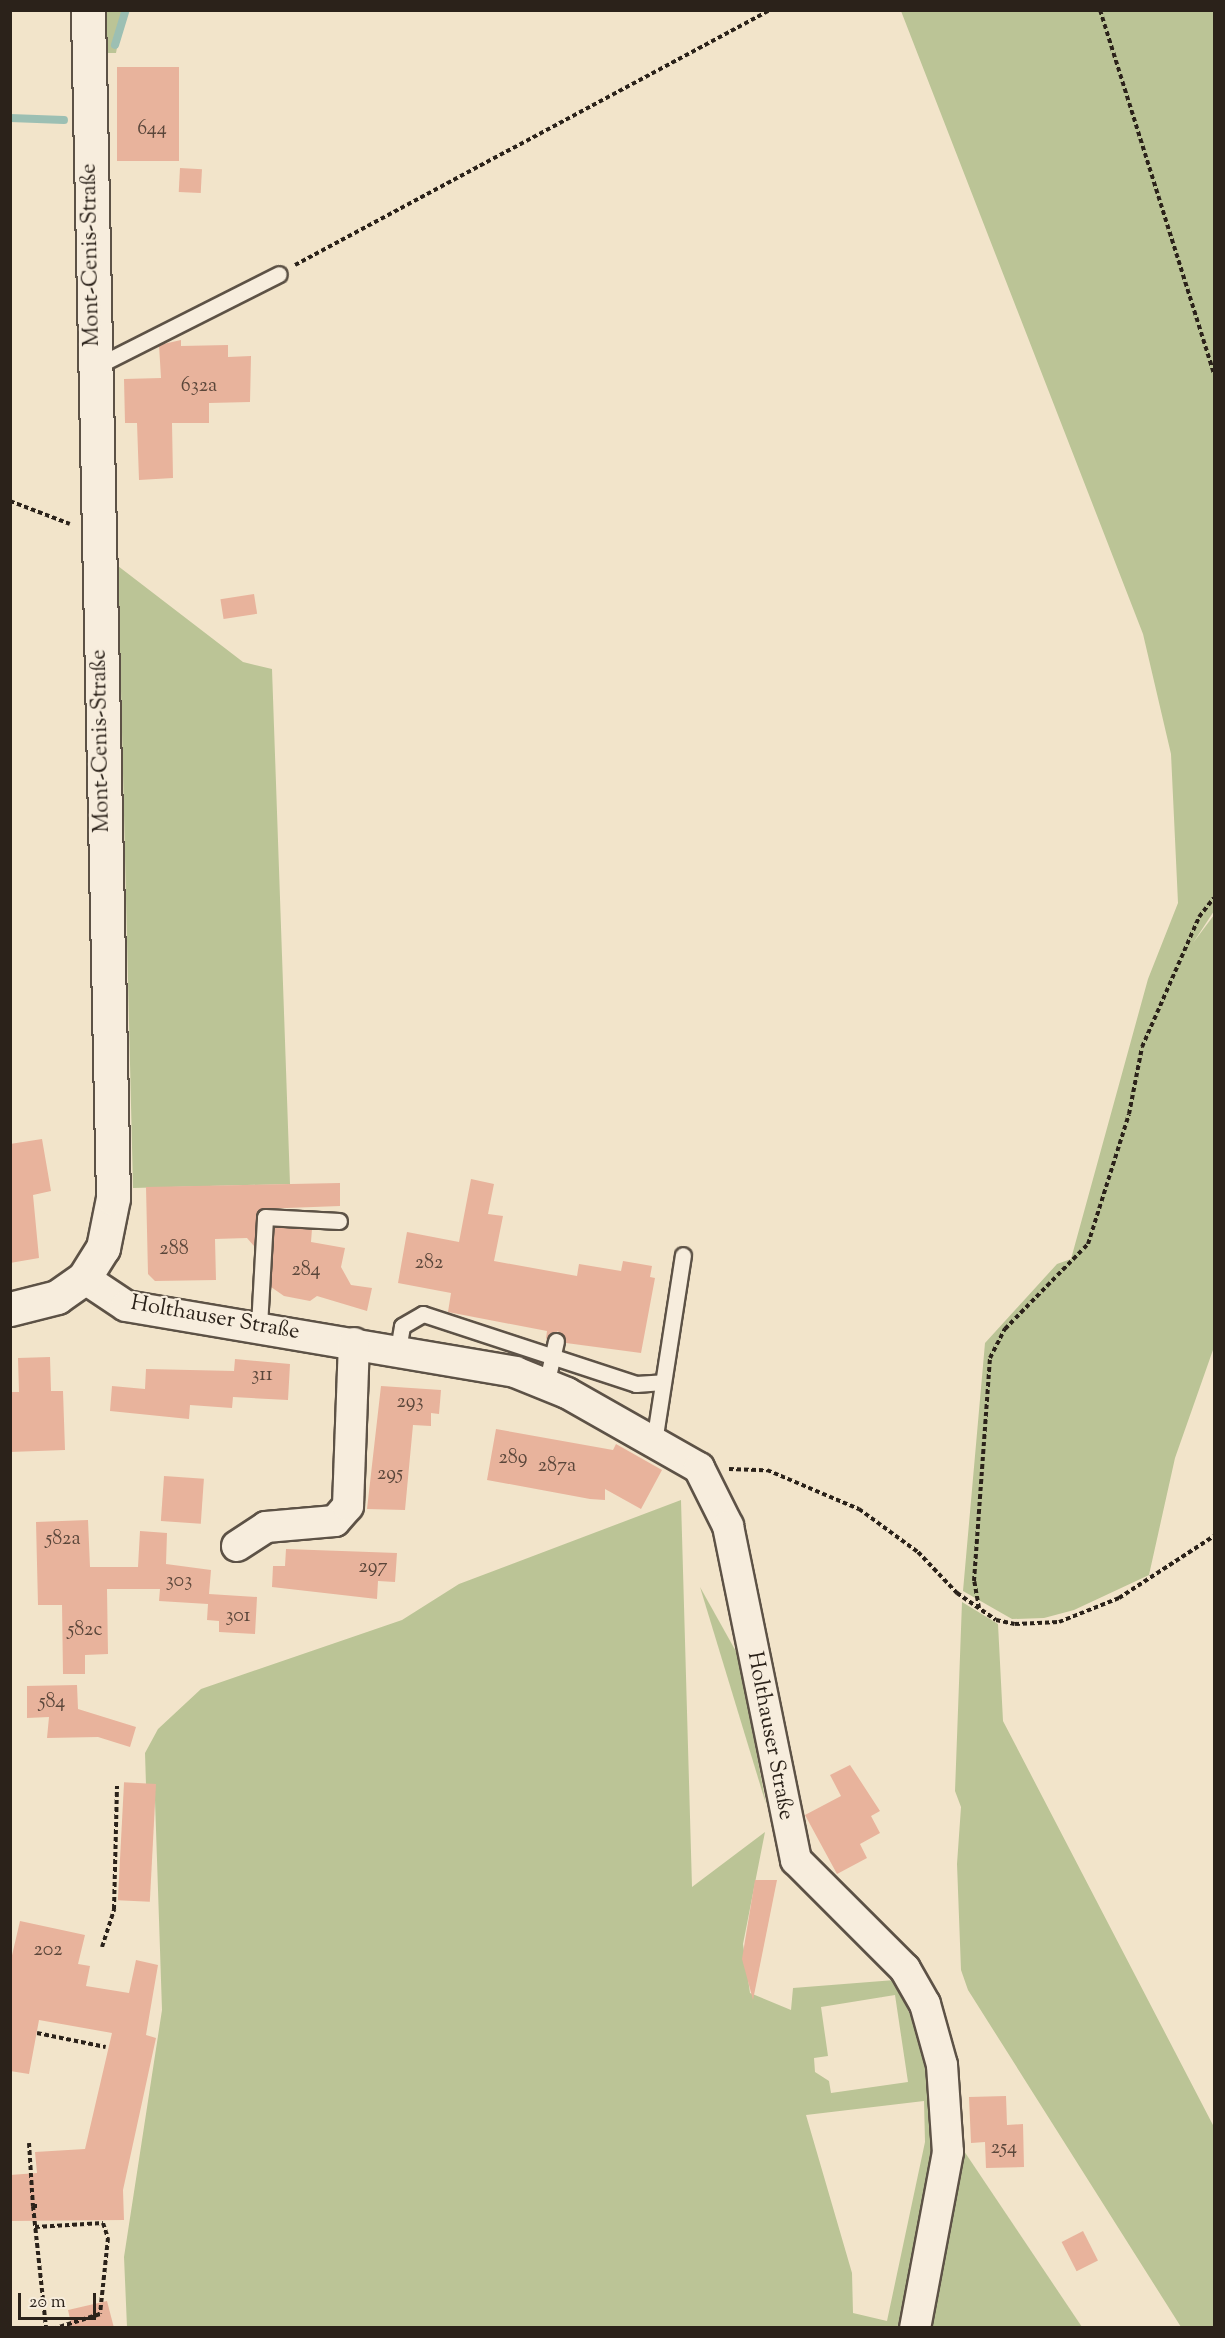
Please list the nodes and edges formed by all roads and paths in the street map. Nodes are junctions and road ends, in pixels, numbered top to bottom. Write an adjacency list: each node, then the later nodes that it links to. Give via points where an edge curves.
1 (88, 10): 5 (main road, Mont-Cenis-Straße)
2 (770, 10): 4 (path)
3 (1100, 10): 6 (path)
4 (279, 274): 5 (lane)
5 (93, 368): 8 (main road, Mont-Cenis-Straße)
6 (1215, 373)
7 (10, 501): 8 (path)
8 (97, 529): 12 (main road, Mont-Cenis-Straße, via 113,1198 103,1248)
9 (1215, 898): 24 (path, via 1199,917 1142,1047 1129,1114 1088,1245 1005,1329 990,1358 974,1581)
10 (339, 1221): 14 (lane, via 265,1218)
11 (683, 1255): 19 (lane)
12 (84, 1278): 13 (main road, Mont-Cenis-Straße, via 57,1298); 14 (street, Holthauser Straße, via 126,1306)
13 (10, 1310)
14 (259, 1326): 16 (street, Holthauser Straße)
15 (556, 1341): 18 (lane)
16 (354, 1343): 17 (street, Holthauser Straße); 23 (street, via 348,1506 335,1521 266,1527)
17 (398, 1349): 18 (street, Holthauser Straße, via 515,1372); 18 (lane, via 402,1326 423,1314)
18 (549, 1370): 19 (lane, via 636,1384); 20 (street, Holthauser Straße)
19 (663, 1382): 20 (lane)
20 (654, 1442): 21 (street, Holthauser Straße)
21 (699, 1468): 24 (path, via 767,1470 825,1491 918,1552); 33 (street, Holthauser Straße, via 728,1526 796,1860 906,1969 925,2004 942,2065 948,2152)
22 (1215, 1536): 24 (path, via 1119,1598 1059,1622 1015,1624)
23 (237, 1546)
24 (979, 1608)
25 (117, 1785): 26 (path, via 114,1910)
26 (102, 1947)
27 (37, 2033): 28 (path)
28 (106, 2047)
29 (29, 2143): 30 (path)
30 (35, 2227): 31 (path); 32 (path, via 103,2223 108,2238 100,2314)
31 (46, 2328)
32 (56, 2328)
33 (915, 2328)

